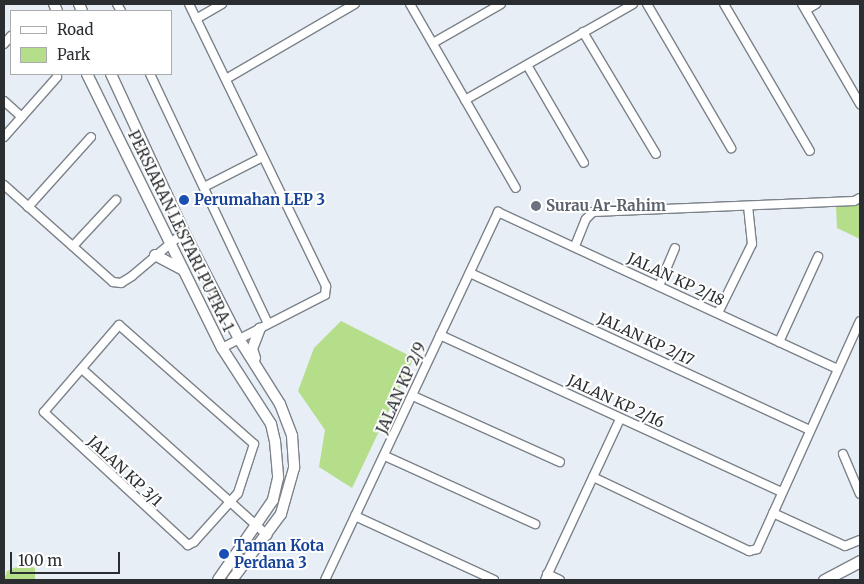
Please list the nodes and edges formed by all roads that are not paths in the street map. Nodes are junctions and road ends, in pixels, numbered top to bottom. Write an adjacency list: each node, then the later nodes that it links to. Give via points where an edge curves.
1 (189, 4): 11 (street)
2 (222, 4): 11 (street)
3 (355, 4): 19 (street)
4 (410, 4): 13 (street)
5 (633, 4): 12 (street)
6 (648, 4): 26 (street)
7 (724, 4): 27 (street)
8 (816, 4): 10 (street)
9 (496, 5): 13 (street)
10 (804, 7): 22 (street)
11 (196, 19): 19 (street)
12 (583, 32): 14 (street); 28 (street)
13 (433, 43): 20 (street)
14 (527, 65): 20 (street); 30 (street)
15 (88, 75): 40 (street, PERSIARAN LESTARI PUTRA 1)
16 (111, 75): 39 (street, PERSIARAN LESTARI PUTRA 1)
17 (150, 75): 32 (street)
18 (57, 77): 23 (street)
19 (226, 79): 29 (street)
20 (465, 100): 33 (street)
21 (4, 101): 23 (street)
22 (860, 104)
23 (22, 117): 24 (street)
24 (4, 137)
25 (91, 137): 37 (street)
26 (731, 148)
27 (810, 151)
28 (656, 154)
29 (263, 157): 32 (street); 51 (street, via 326,286 325,295)
30 (584, 163)
31 (4, 185): 37 (street)
32 (204, 187): 51 (street)
33 (516, 188)
34 (860, 198): 36 (street, via 854,201)
35 (116, 200): 41 (street)
36 (748, 206): 42 (street, via 593,212 586,219); 49 (street, via 752,244)
37 (28, 207): 41 (street)
38 (504, 212): 42 (street, JALAN KP 2/18); 47 (street, JALAN KP 2/9, via 498,212)
39 (184, 232): 40 (street); 53 (street, PERSIARAN LESTARI PUTRA 1)
40 (169, 243): 44 (street); 46 (street, PERSIARAN LESTARI PUTRA 1)
41 (73, 246): 44 (street, via 113,282 121,283)
42 (575, 246): 48 (street, JALAN KP 2/18)
43 (675, 248): 48 (street)
44 (155, 255): 46 (street)
45 (818, 257): 54 (street)
46 (183, 271): 55 (street, PERSIARAN LESTARI PUTRA 1)
47 (470, 273): 52 (street, JALAN KP 2/9); 61 (street, JALAN KP 2/17)
48 (658, 286): 49 (street, JALAN KP 2/18)
49 (718, 313): 54 (street, JALAN KP 2/18)
50 (860, 322): 57 (street)
51 (264, 326): 53 (street); 58 (street, via 252,349)
52 (440, 335): 59 (street, JALAN KP 2/9); 60 (street, JALAN KP 2/16)
53 (239, 339): 55 (street); 58 (street, PERSIARAN LESTARI PUTRA 1)
54 (779, 342): 57 (street, JALAN KP 2/18)
55 (222, 348): 72 (street, PERSIARAN LESTARI PUTRA 1, via 271,424 278,458 273,500)
56 (82, 369): 68 (street); 68 (street, via 122,325 252,440 254,449 238,493); 68 (street, JALAN KP 3/1, via 45,408 46,416 181,541 188,545 194,542)
57 (838, 369): 61 (street)
58 (263, 377): 73 (street, via 280,404 292,436 294,468 281,514)
59 (413, 396): 63 (street, JALAN KP 2/9); 64 (street)
60 (620, 419): 65 (street); 66 (street, JALAN KP 2/16)
61 (810, 430): 66 (street)
62 (843, 454): 67 (street)
63 (385, 456): 70 (street, JALAN KP 2/9); 71 (street)
64 (560, 462)
65 (593, 478): 69 (street, via 749,550 757,549); 76 (street)
66 (781, 492): 69 (street)
67 (860, 494)
68 (230, 502): 72 (street)
69 (772, 513): 74 (street, via 844,546)
70 (355, 516): 77 (street, JALAN KP 2/9); 81 (street)
71 (535, 524)
72 (257, 527): 73 (street); 78 (street, PERSIARAN LESTARI PUTRA 1)
73 (267, 535): 79 (street)
74 (860, 540)
75 (860, 560): 83 (main road)
76 (546, 577): 82 (street)
77 (326, 578): 80 (street)
78 (218, 580)
79 (232, 580)
80 (336, 580)
81 (494, 580)
82 (560, 580)
83 (824, 580)

